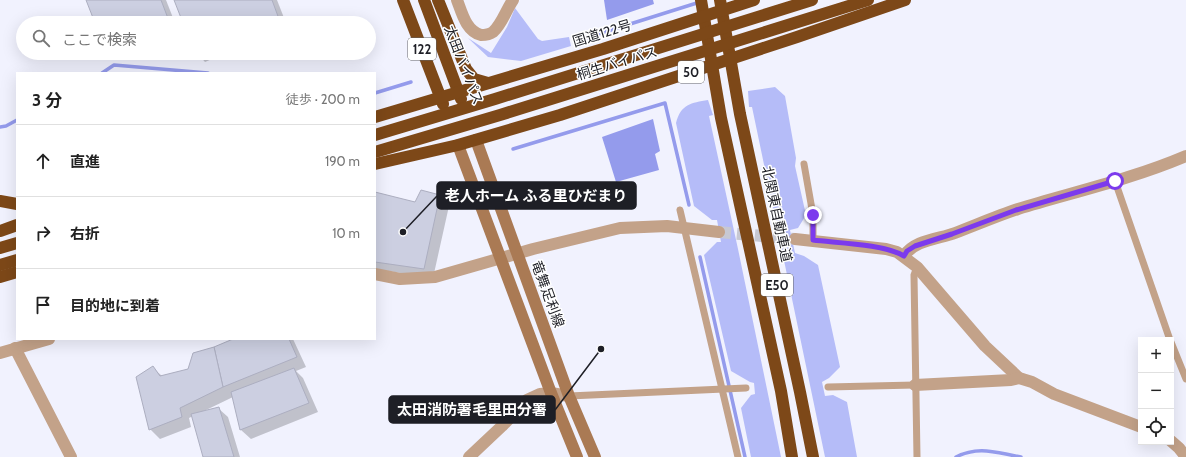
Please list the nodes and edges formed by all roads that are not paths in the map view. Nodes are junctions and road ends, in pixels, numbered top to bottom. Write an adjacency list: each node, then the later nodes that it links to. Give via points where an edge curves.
1 (403, 0): 14 (highway, 122)
2 (424, 0): 13 (highway, 太田バイパス / 122)
3 (438, 0): 12 (highway, via 466,70 474,79)
4 (457, 0): 5 (street, via 470,29 484,35 493,31)
5 (513, 0)
6 (701, 0): 64 (highway, E50, via 721,118 781,391)
7 (720, 0): 65 (highway, 北関東自動車道 / E50, via 740,114)
8 (754, 0): 12 (highway, 国道122号)
9 (812, 0): 16 (highway, 桐生バイパス / 50)
10 (868, 0): 19 (highway, 桐生バイパス / 50)
11 (905, 0): 17 (highway, 50, via 560,115)
12 (488, 83): 13 (highway, 国道122号)
13 (459, 92): 14 (highway, 国道122号); 17 (highway, 太田バイパス / 122)
14 (441, 97): 15 (highway, 国道122号); 18 (highway, 122)
15 (376, 117)
16 (376, 135)
17 (476, 140): 18 (highway, 50); 35 (main road, 竜舞足利線)
18 (458, 145): 21 (highway, 50); 37 (main road)
19 (376, 152)
20 (1186, 156): 23 (street)
21 (376, 164)
22 (804, 164): 32 (lane, via 813,215)
23 (1115, 181): 36 (street, via 1016,210 915,246); 44 (lane)
24 (0, 201): 25 (highway)
25 (16, 204)
26 (680, 210): 28 (lane)
27 (16, 225): 29 (highway)
28 (685, 228): 30 (street); 35 (street, via 620,228); 54 (lane)
29 (0, 231)
30 (719, 232)
31 (795, 239): 32 (street)
32 (813, 240): 36 (street, via 886,249)
33 (16, 243): 34 (highway)
34 (0, 248)
35 (518, 254): 37 (street); 56 (main road, 竜舞足利線)
36 (904, 256): 40 (street)
37 (501, 259): 42 (street, via 435,277 400,278); 55 (main road)
38 (16, 260): 39 (highway)
39 (0, 265)
40 (917, 267): 49 (street, via 985,346); 51 (lane, via 914,275)
41 (16, 272): 43 (highway)
42 (376, 274)
43 (0, 276)
44 (1170, 337)
45 (45, 340): 46 (street)
46 (14, 348): 48 (street); 59 (street)
47 (1174, 349): 50 (lane)
48 (0, 353)
49 (1020, 378): 51 (street); 57 (street, via 1054,394)
50 (1186, 379)
51 (916, 385): 52 (lane); 66 (lane)
52 (828, 387)
53 (746, 388): 54 (lane)
54 (722, 390): 56 (lane); 63 (lane)
55 (551, 393): 56 (street); 60 (street, via 540,394 527,400); 61 (main road)
56 (570, 396): 62 (main road, 竜舞足利線)
57 (1138, 426)
58 (1174, 444): 67 (street)
59 (71, 457)
60 (469, 457)
61 (577, 457)
62 (595, 457)
63 (738, 457)
64 (792, 457)
65 (813, 457)
66 (917, 457)
67 (1186, 457)

